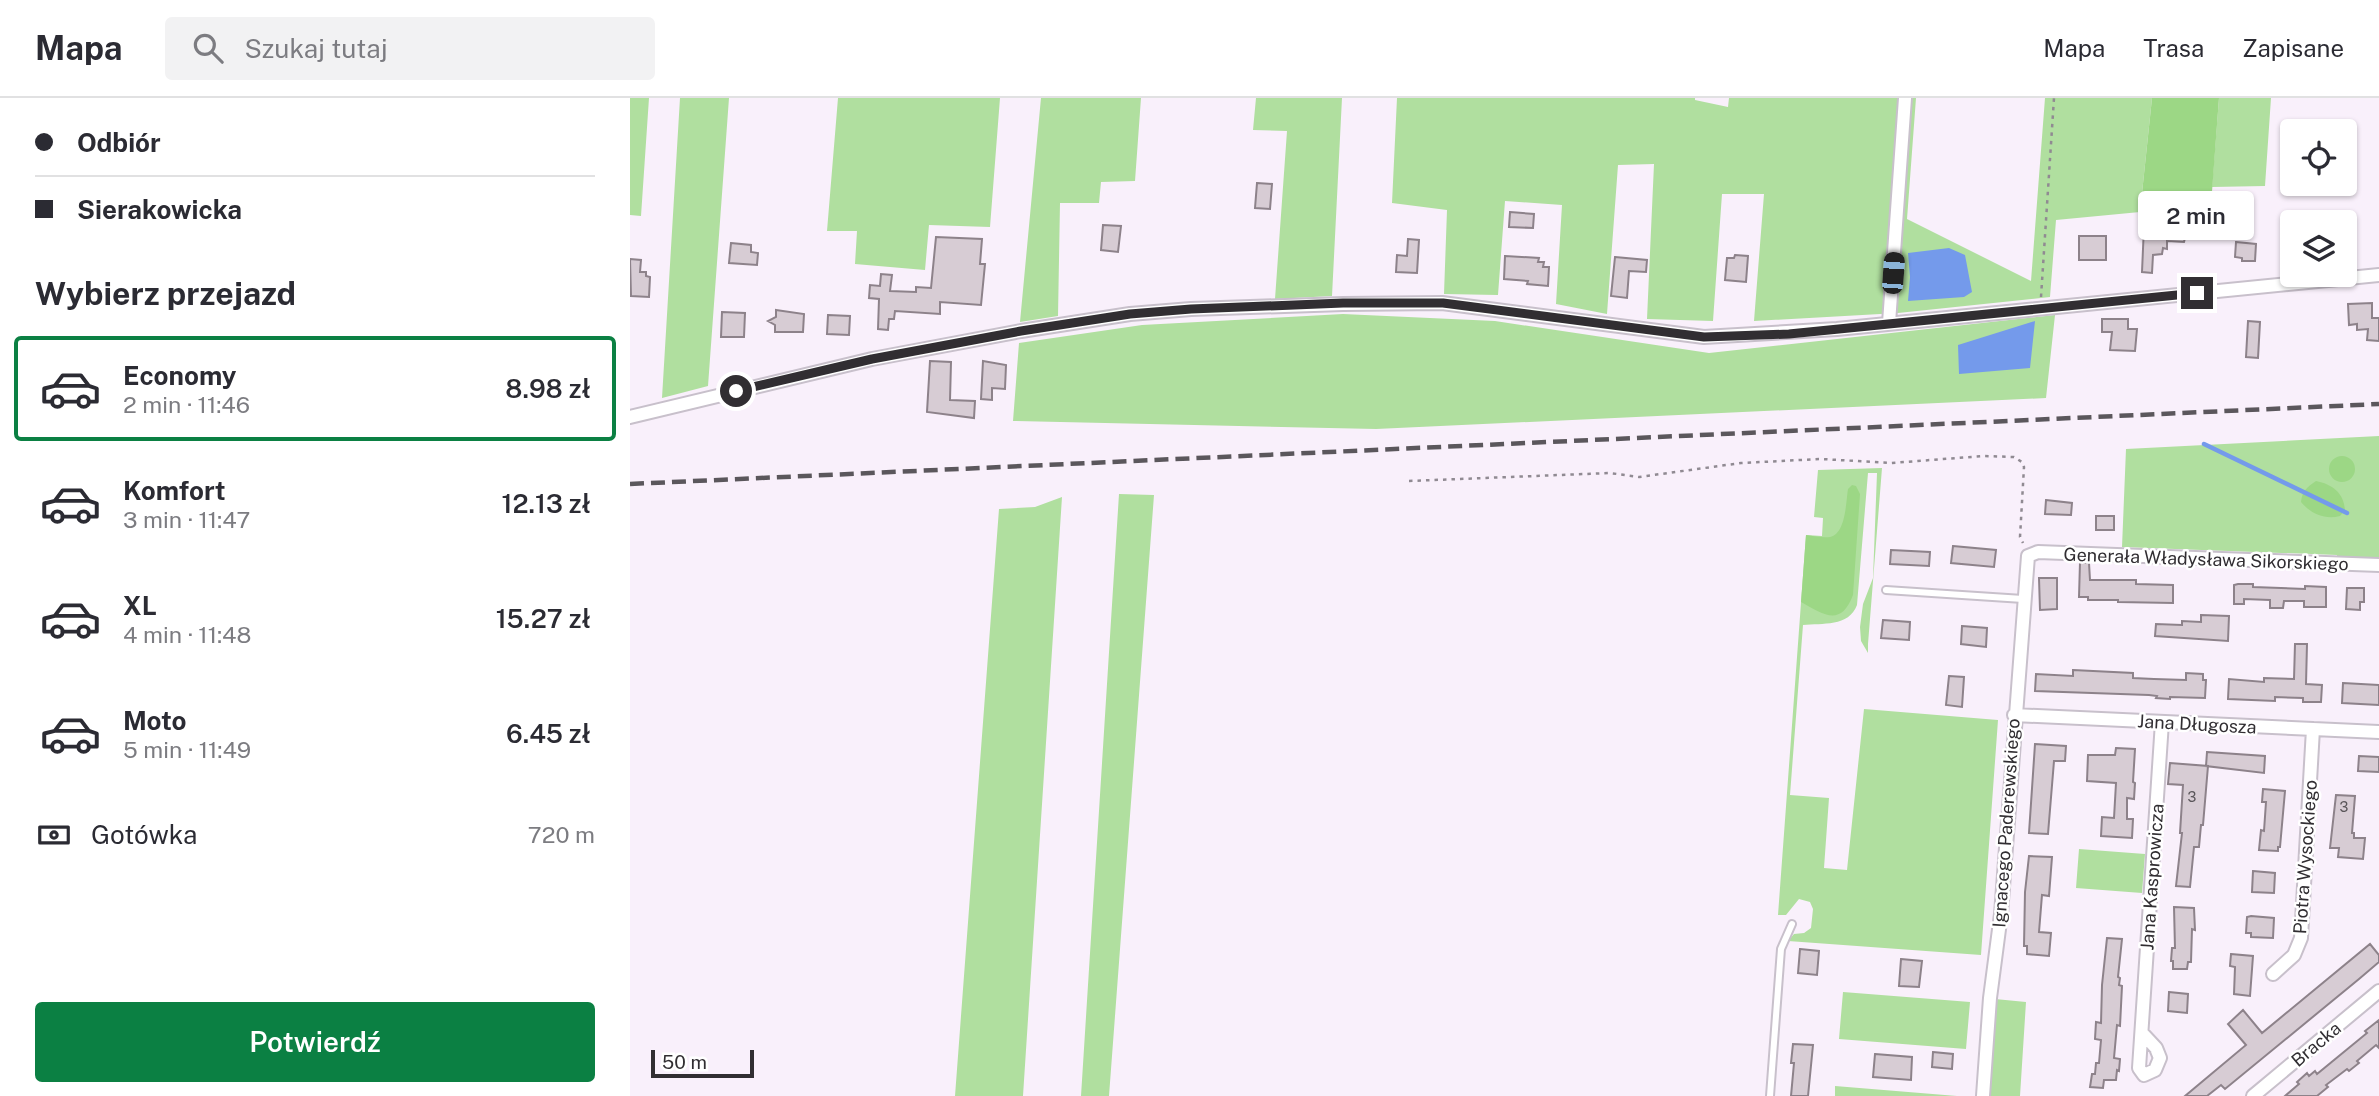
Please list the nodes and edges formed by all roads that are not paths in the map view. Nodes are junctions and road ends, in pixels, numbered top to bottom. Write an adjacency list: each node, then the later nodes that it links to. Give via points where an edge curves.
1 (1905, 98): 3 (street)
2 (2379, 275): 3 (street)
3 (1889, 323): 4 (street, via 1704,337 1443,303 1179,310 1021,331 885,356)
4 (630, 417)
5 (2034, 552): 6 (street, Generała Władysława Sikorskiego); 8 (street, Ignacego Paderewskiego, via 2027,560)
6 (2379, 565)
7 (1886, 590): 8 (lane)
8 (2024, 599): 9 (street, Ignacego Paderewskiego)
9 (2014, 715): 10 (street, Jana Długosza); 18 (street, Ignacego Paderewskiego)
10 (2162, 722): 11 (street, Jana Długosza); 16 (street, Jana Kasprowicza)
11 (2313, 729): 12 (street, Jana Długosza); 14 (street, Piotra Wysockiego, via 2301,938 2297,952)
12 (2379, 732)
13 (1792, 924): 17 (lane, via 1781,949)
14 (2273, 974)
15 (2379, 991): 19 (street, Bracka)
16 (2142, 1033)
17 (1769, 1096)
18 (1983, 1096)
19 (2253, 1096)

